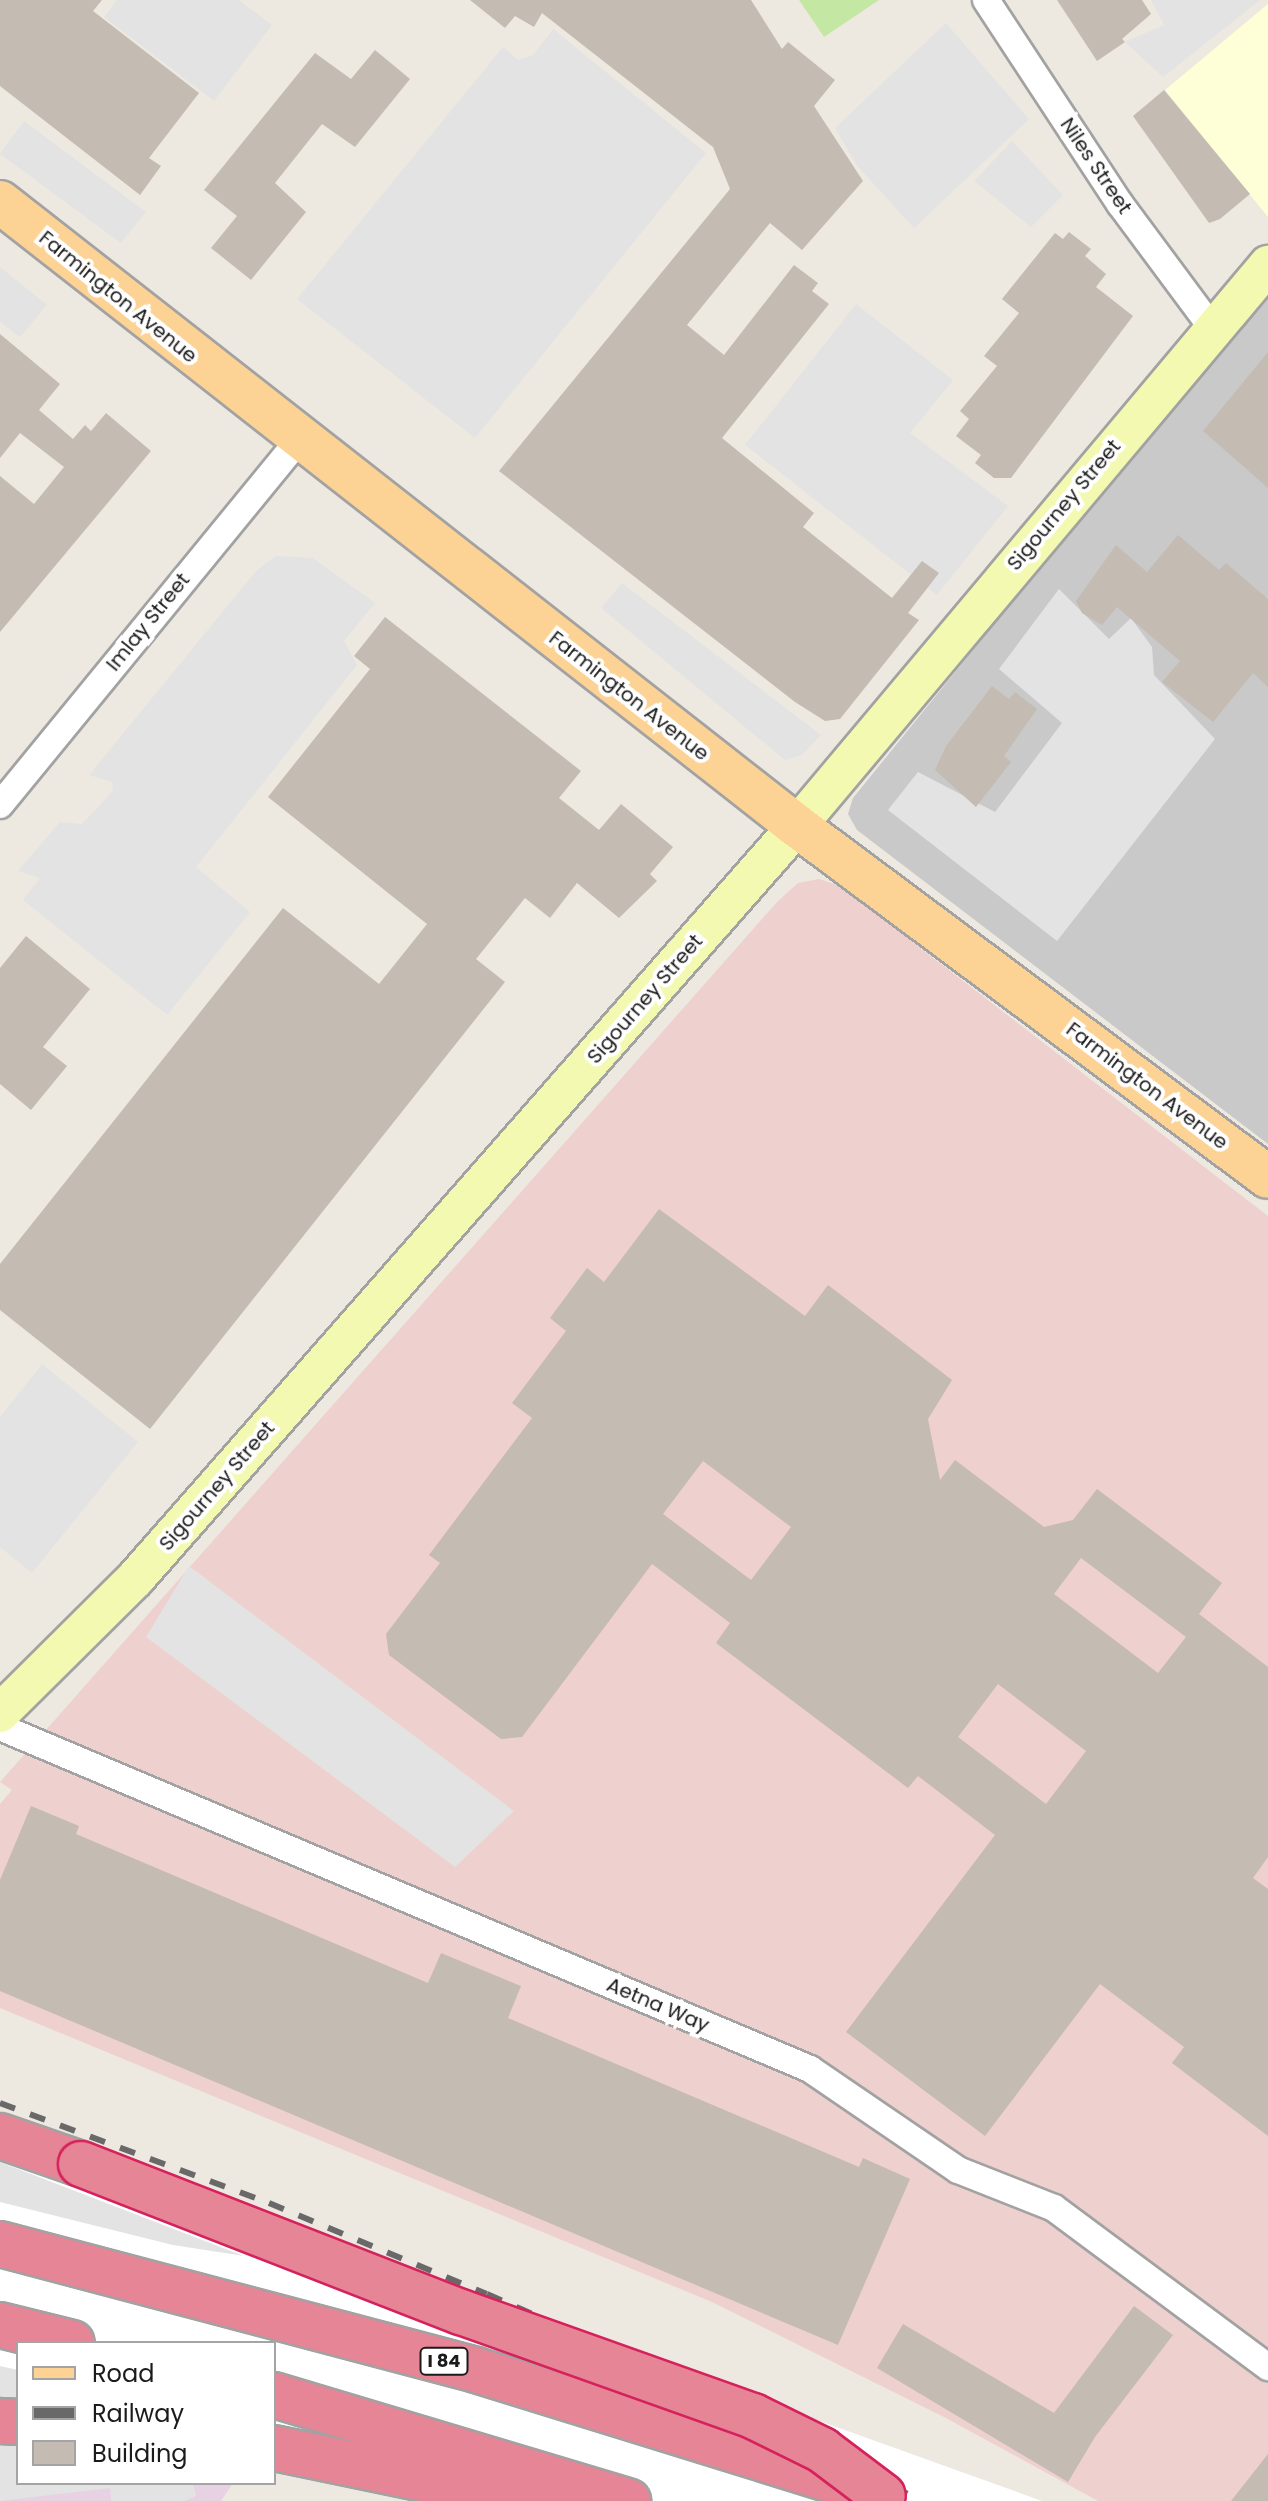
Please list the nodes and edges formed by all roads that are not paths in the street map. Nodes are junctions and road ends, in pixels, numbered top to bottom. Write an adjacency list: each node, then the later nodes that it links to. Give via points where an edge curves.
1 (986, 0): 4 (street, Niles Street, via 1120,204)
2 (0, 202): 5 (main road, Farmington Avenue)
3 (1268, 265): 4 (main road, Sigourney Street)
4 (1212, 328): 7 (main road, Sigourney Street)
5 (298, 441): 6 (street, Imlay Street); 7 (main road, Farmington Avenue)
6 (0, 805)
7 (797, 826): 8 (main road, Farmington Avenue); 9 (main road, Sigourney Street, via 135,1579)
8 (1268, 1177)
9 (0, 1713)
10 (0, 1727): 15 (street, Aetna Way, via 810,2069 958,2170 1061,2212)
11 (0, 2136): 19 (highway, bridge, via 461,2312 753,2416 822,2450)
12 (0, 2244): 19 (highway, I 84, via 502,2377)
13 (0, 2325): 14 (highway)
14 (64, 2341)
15 (1268, 2367)
16 (276, 2396): 18 (highway)
17 (276, 2448): 18 (highway, via 467,2488)
18 (618, 2498)
19 (889, 2499)

